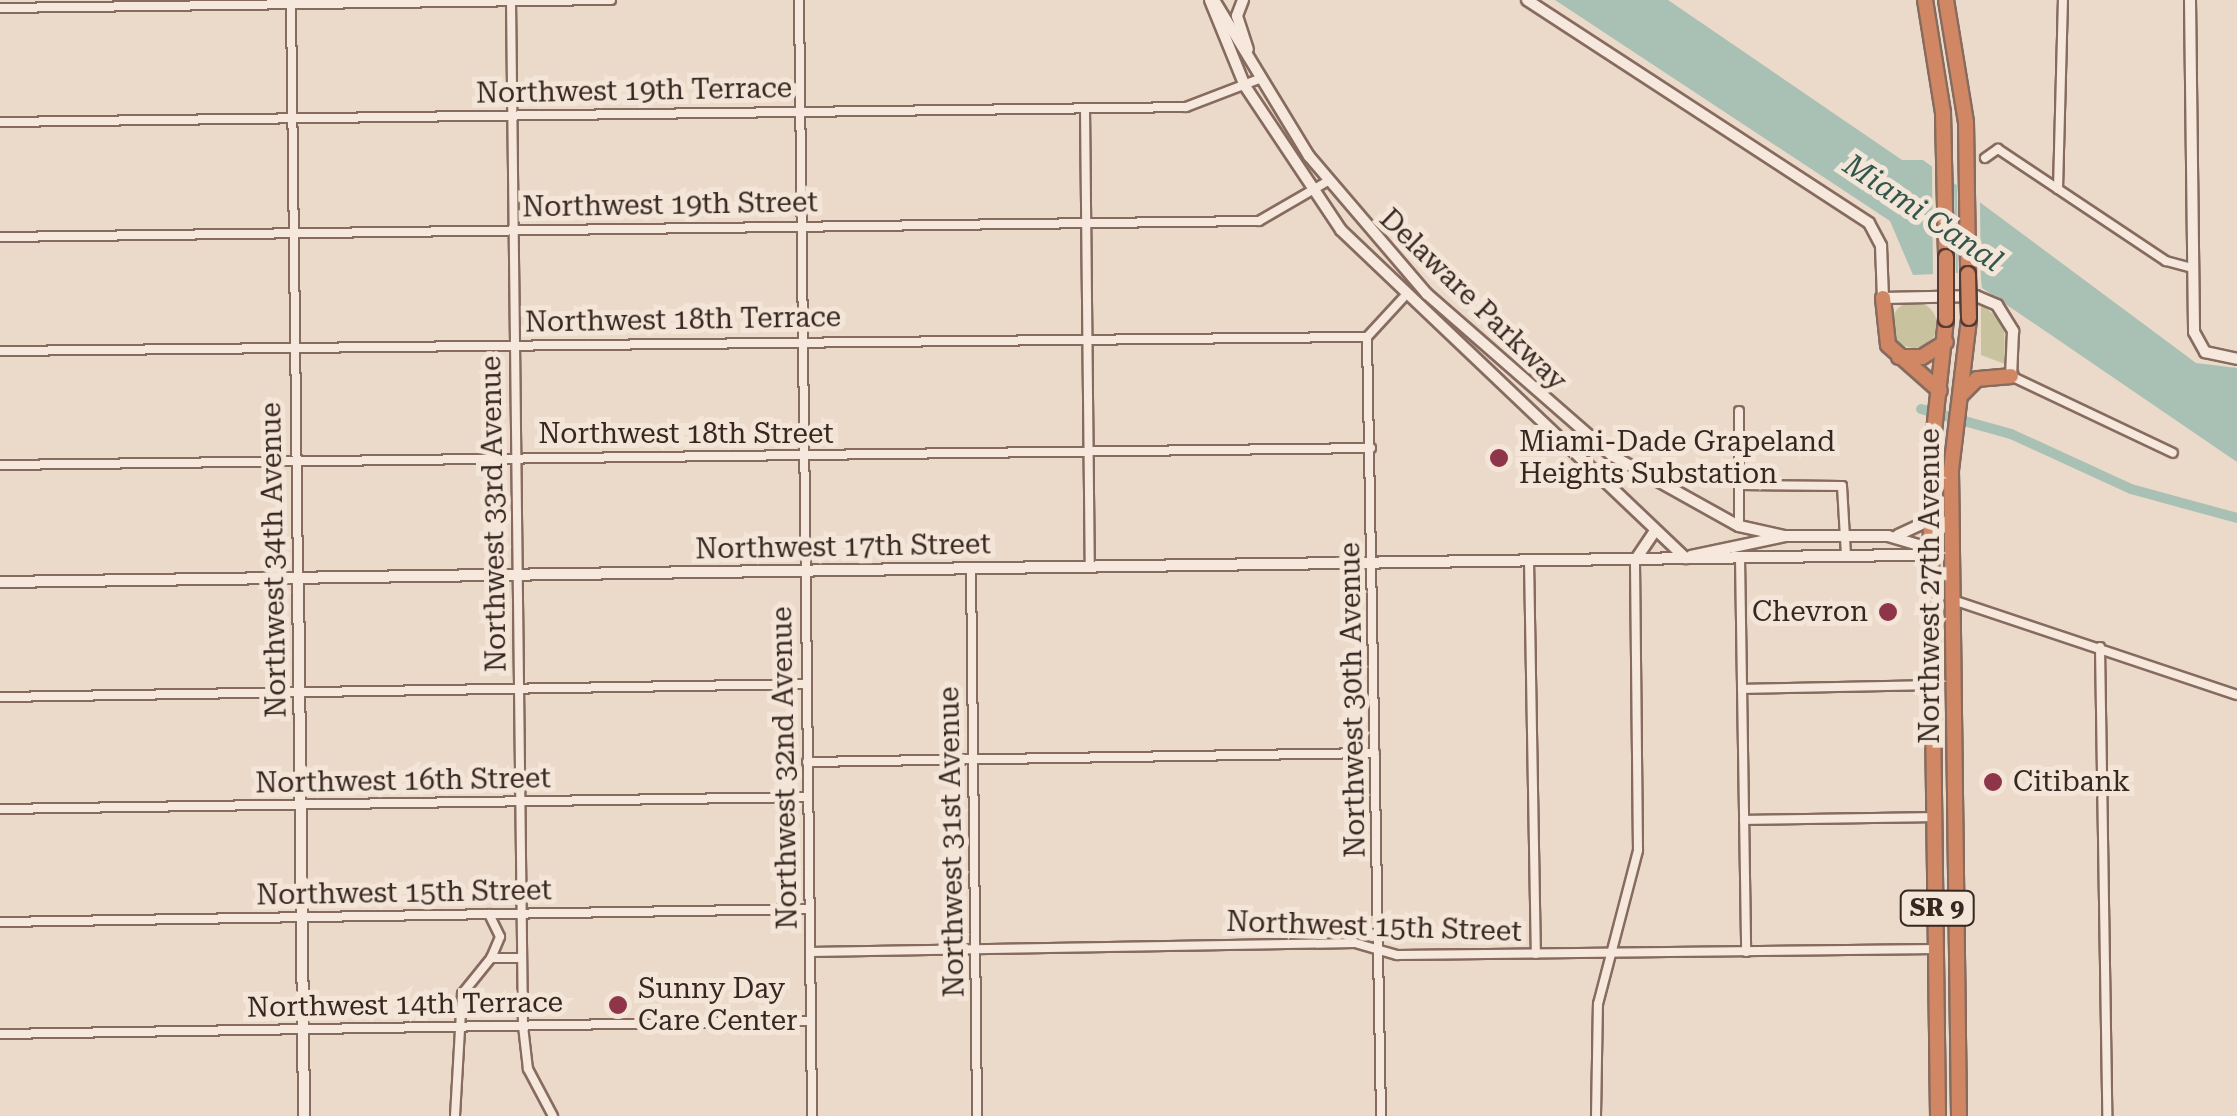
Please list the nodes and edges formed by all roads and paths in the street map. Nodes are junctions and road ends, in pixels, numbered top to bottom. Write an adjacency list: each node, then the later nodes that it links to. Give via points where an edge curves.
1 (611, 0): 10 (street)
2 (799, 0): 17 (street, Northwest 32nd Avenue)
3 (1212, 0): 13 (street, Delaware Parkway); 15 (street, Delaware Parkway)
4 (1243, 0): 13 (street, via 1237,19)
5 (1526, 0): 32 (street, via 1869,222 1881,246)
6 (1925, 0): 36 (highway, Northwest 27th Avenue / SR 9, bridge, via 1945,146)
7 (1946, 0): 40 (highway, Northwest 27th Avenue / SR 9, bridge, via 1967,147)
8 (2063, 0): 23 (street)
9 (2190, 0): 30 (street)
10 (511, 2): 11 (street); 18 (street, Northwest 33rd Avenue)
11 (291, 4): 12 (street); 19 (street, Northwest 34th Avenue)
12 (0, 8)
13 (1252, 60): 14 (street, Delaware Parkway)
14 (1262, 78): 15 (street, Northwest 19th Terrace); 22 (street, Delaware Parkway)
15 (1245, 86): 16 (street, Northwest 19th Terrace, via 1196,107); 24 (street, Delaware Parkway)
16 (1085, 108): 17 (street, Northwest 19th Terrace); 25 (street)
17 (800, 111): 18 (street, Northwest 19th Terrace); 26 (street, Northwest 32nd Avenue)
18 (512, 115): 19 (street, Northwest 19th Terrace); 27 (street, Northwest 33rd Avenue)
19 (292, 118): 20 (street, Northwest 19th Terrace); 28 (street, Northwest 34th Avenue)
20 (0, 122)
21 (1985, 158): 23 (street, via 1995,148)
22 (1328, 181): 24 (street, Northwest 19th Street); 57 (street, Delaware Parkway, via 1427,294 1565,419)
23 (2058, 190): 30 (street, via 2166,261)
24 (1312, 194): 25 (street, Northwest 19th Street, via 1267,220); 31 (street, Delaware Parkway)
25 (1086, 223): 26 (street, Northwest 19th Street); 34 (street)
26 (801, 225): 27 (street, Northwest 19th Street); 35 (street, Northwest 32nd Avenue)
27 (513, 230): 28 (street, Northwest 19th Street); 37 (street, Northwest 33rd Avenue)
28 (294, 233): 29 (street, Northwest 19th Street); 38 (street, Northwest 34th Avenue)
29 (0, 237)
30 (2193, 268): 42 (street, via 2198,344)
31 (1403, 298): 33 (street); 58 (street, Delaware Parkway)
32 (1883, 298): 41 (highway, via 1886,338); 43 (street, via 1991,301 2013,331)
33 (1366, 337): 34 (street, Northwest 18th Terrace); 47 (street, Northwest 30th Avenue)
34 (1087, 338): 35 (street, Northwest 18th Terrace); 48 (street)
35 (803, 340): 37 (street, Northwest 18th Terrace); 50 (street, Northwest 32nd Avenue)
36 (1946, 342): 41 (highway, via 1922,357); 44 (highway, Northwest 27th Avenue / SR 9)
37 (515, 344): 38 (street, Northwest 18th Terrace); 51 (street, Northwest 33rd Avenue)
38 (294, 347): 39 (street, Northwest 18th Terrace); 52 (street, Northwest 34th Avenue)
39 (0, 351)
40 (1968, 352): 43 (highway, via 1983,369); 45 (highway, Northwest 27th Avenue / SR 9)
41 (1898, 356): 44 (highway)
42 (2237, 359)
43 (2012, 376): 45 (highway, via 1972,381); 49 (street)
44 (1940, 391): 56 (highway, Northwest 27th Avenue / SR 9)
45 (1961, 394): 55 (highway, Northwest 27th Avenue / SR 9, via 1952,443)
46 (1739, 410): 54 (street)
47 (1372, 448): 48 (street, Northwest 18th Street); 68 (street, Northwest 30th Avenue)
48 (1088, 452): 50 (street, Northwest 18th Street); 69 (street)
49 (2174, 454)
50 (804, 455): 51 (street, Northwest 18th Street); 71 (street, Northwest 32nd Avenue)
51 (515, 458): 52 (street, Northwest 18th Street); 72 (street, Northwest 33rd Avenue)
52 (296, 460): 53 (street, Northwest 18th Street); 74 (street, Northwest 34th Avenue)
53 (0, 464)
54 (1740, 486): 57 (street); 60 (street, via 1842,486)
55 (1952, 508): 62 (street); 73 (highway, Northwest 27th Avenue / SR 9)
56 (1931, 519): 61 (street); 62 (highway, Northwest 27th Avenue / SR 9)
57 (1739, 526): 59 (street, Delaware Parkway)
58 (1655, 530): 64 (street, Delaware Parkway); 66 (street)
59 (1786, 536): 60 (street, Northwest 17th Street); 64 (street, Northwest 17th Street)
60 (1846, 536): 61 (street, Northwest 17th Street); 63 (street)
61 (1888, 536): 62 (street)
62 (1932, 549): 63 (street, Northwest 17th Street); 73 (highway); 79 (highway, Northwest 27th Avenue / SR 9)
63 (1846, 556): 65 (street, Northwest 17th Street)
64 (1686, 558): 65 (street, Northwest 17th Street); 66 (street, Northwest 17th Street)
65 (1740, 558): 81 (street)
66 (1635, 559): 67 (street, Northwest 17th Street); 107 (street, via 1638,850)
67 (1529, 560): 68 (street, Northwest 17th Street); 109 (street)
68 (1374, 562): 69 (street, Northwest 17th Street); 86 (street, Northwest 30th Avenue)
69 (1090, 566): 70 (street, Northwest 17th Street)
70 (971, 567): 71 (street, Northwest 17th Street); 87 (street, Northwest 31st Avenue)
71 (805, 569): 72 (street, Northwest 17th Street); 78 (street, Northwest 32nd Avenue)
72 (518, 574): 74 (street, Northwest 17th Street); 80 (street, Northwest 33rd Avenue)
73 (1953, 575): 76 (highway, Northwest 27th Avenue / SR 9)
74 (298, 578): 75 (street, Northwest 17th Street); 82 (street, Northwest 34th Avenue)
75 (0, 582)
76 (1953, 600): 77 (street); 85 (highway, Northwest 27th Avenue / SR 9)
77 (2100, 647): 83 (street); 126 (street)
78 (806, 684): 80 (street); 88 (street, Northwest 32nd Avenue)
79 (1932, 686): 81 (street); 85 (highway); 89 (highway, Northwest 27th Avenue / SR 9)
80 (518, 688): 82 (street); 91 (street, Northwest 33rd Avenue)
81 (1742, 689): 96 (street)
82 (298, 693): 84 (street); 92 (street, Northwest 34th Avenue)
83 (2237, 695)
84 (0, 696)
85 (1954, 705): 93 (highway, Northwest 27th Avenue / SR 9)
86 (1376, 754): 87 (street); 105 (street, Northwest 30th Avenue)
87 (973, 759): 88 (street); 103 (street, Northwest 31st Avenue)
88 (807, 762): 90 (street, Northwest 32nd Avenue)
89 (1934, 786): 93 (highway); 95 (highway, Northwest 27th Avenue / SR 9)
90 (807, 797): 91 (street, Northwest 16th Street); 98 (street, Northwest 32nd Avenue)
91 (520, 802): 92 (street, Northwest 16th Street); 100 (street, Northwest 33rd Avenue)
92 (300, 805): 94 (street, Northwest 16th Street); 101 (street, Northwest 34th Avenue)
93 (1955, 805): 97 (highway, Northwest 27th Avenue / SR 9)
94 (0, 809)
95 (1935, 817): 96 (street); 97 (highway); 104 (highway, Northwest 27th Avenue / SR 9)
96 (1744, 820): 108 (street)
97 (1956, 841): 125 (highway, Northwest 27th Avenue / SR 9)
98 (809, 909): 100 (street, Northwest 15th Street); 106 (street, Northwest 32nd Avenue)
99 (489, 914): 100 (street, Northwest 15th Street); 101 (street, Northwest 15th Street); 110 (street, via 500,937)
100 (520, 914): 111 (street, Northwest 33rd Avenue)
101 (302, 917): 102 (street, Northwest 15th Street); 115 (street, Northwest 34th Avenue)
102 (0, 922)
103 (976, 949): 105 (street, Northwest 15th Street); 106 (street, Northwest 15th Street); 121 (street, Northwest 31st Avenue)
104 (1937, 949): 108 (street, Northwest 15th Street); 124 (highway, Northwest 27th Avenue / SR 9)
105 (1378, 950): 109 (street, Northwest 15th Street); 122 (street, Northwest 30th Avenue)
106 (810, 952): 112 (street, Northwest 32nd Avenue)
107 (1613, 952): 108 (street, Northwest 15th Street); 109 (street, Northwest 15th Street); 123 (street, via 1597,1013)
108 (1746, 952)
109 (1536, 954)
110 (492, 958): 111 (street); 114 (street, via 465,986)
111 (522, 958): 113 (street, Northwest 33rd Avenue)
112 (811, 1021): 113 (street, Northwest 14th Terrace); 120 (street, Northwest 32nd Avenue)
113 (523, 1026): 114 (street, Northwest 14th Terrace); 117 (street, Northwest 33rd Avenue, via 528,1069)
114 (454, 1027): 115 (street, Northwest 14th Terrace); 119 (street)
115 (302, 1030): 116 (street, Northwest 14th Terrace); 118 (street, Northwest 34th Avenue)
116 (0, 1034)
117 (554, 1113)
118 (304, 1116)
119 (455, 1116)
120 (812, 1116)
121 (977, 1116)
122 (1380, 1116)
123 (1596, 1116)
124 (1938, 1116)
125 (1959, 1116)
126 (2107, 1116)

